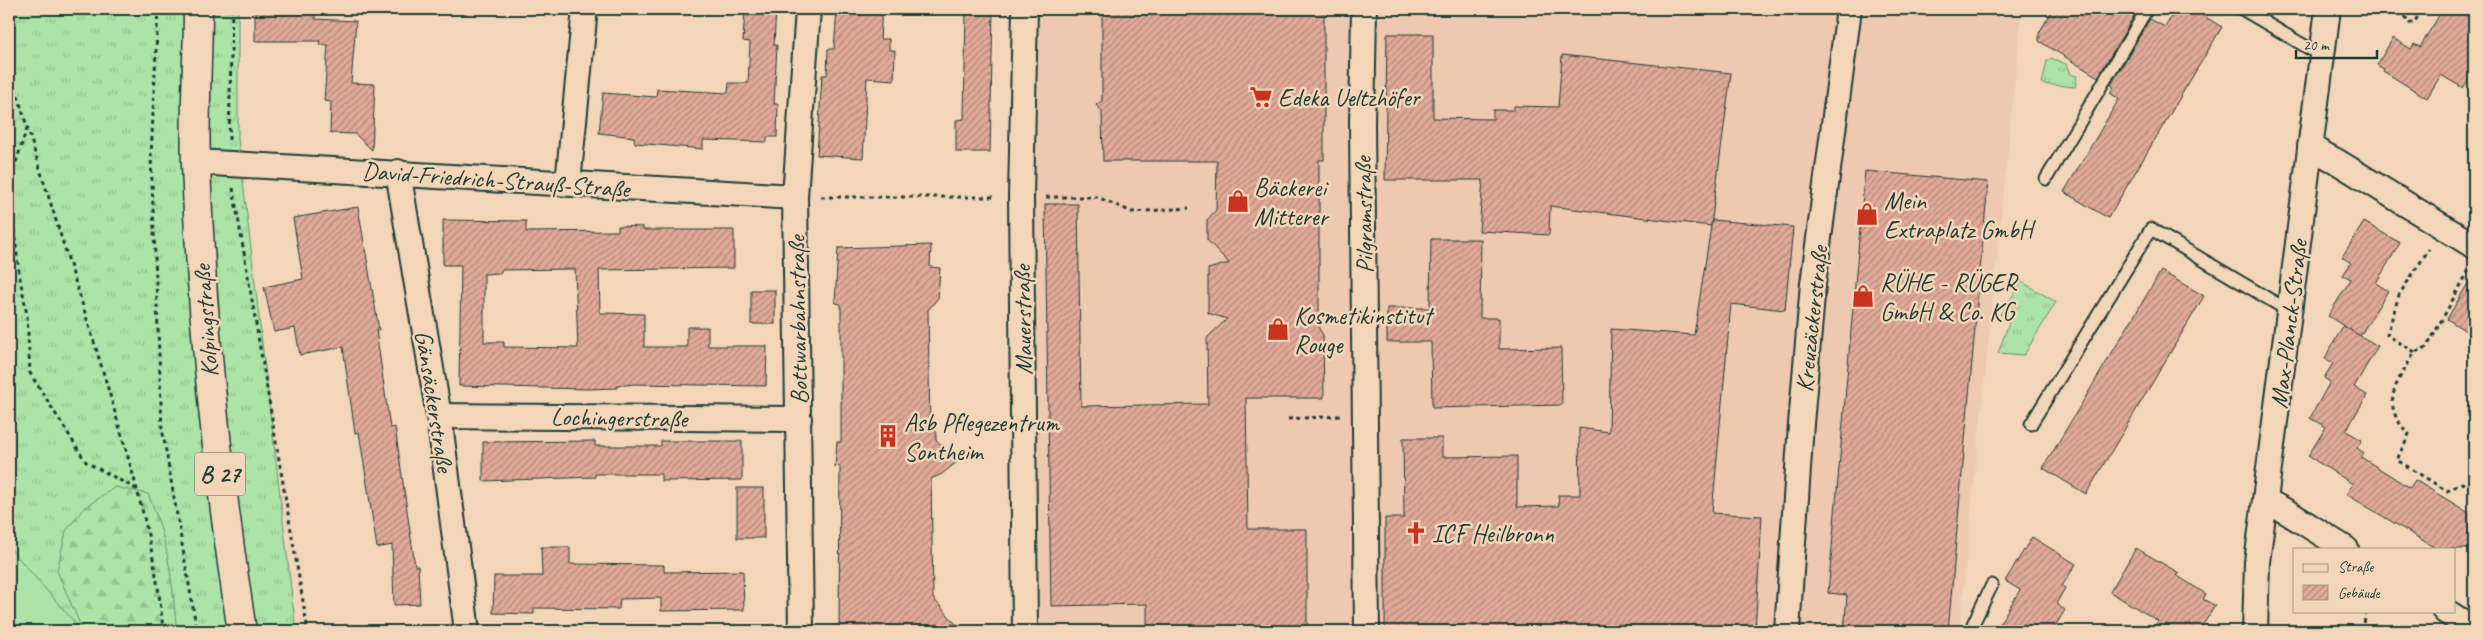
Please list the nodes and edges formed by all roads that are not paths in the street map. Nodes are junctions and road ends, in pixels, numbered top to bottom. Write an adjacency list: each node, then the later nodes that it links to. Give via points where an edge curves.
1 (198, 9): 12 (main road, Kolpingstraße / B 27)
2 (585, 9): 15 (street)
3 (808, 9): 16 (street, Bottwarbahnstraße)
4 (1025, 9): 30 (street, Mauerstraße, via 1021,197)
5 (1364, 9): 31 (street, Pilgramstraße, via 1362,124)
6 (1849, 9): 32 (street, Kreuzäckerstraße, via 1814,284)
7 (2147, 9): 14 (lane)
8 (2242, 9): 10 (lane)
9 (2328, 9): 10 (street, Max-Planck-Straße)
10 (2322, 56): 11 (street, Max-Planck-Straße)
11 (2310, 147): 17 (street, via 2443,227); 18 (street, Max-Planck-Straße)
12 (196, 162): 13 (street, David-Friedrich-Strauß-Straße); 27 (main road, Kolpingstraße / B 27, via 203,316 213,424)
13 (398, 172): 15 (street, David-Friedrich-Strauß-Straße); 19 (street, Gänsäckerstraße)
14 (2046, 179)
15 (568, 184): 16 (street, David-Friedrich-Strauß-Straße)
16 (795, 197): 20 (street, Bottwarbahnstraße)
17 (2472, 258)
18 (2290, 311): 21 (lane, via 2151,229); 22 (street, Max-Planck-Straße)
19 (439, 416): 20 (street, Lochingerstraße); 28 (street, Gänsäckerstraße)
20 (799, 419): 29 (street, Bottwarbahnstraße)
21 (2031, 424)
22 (2266, 501): 23 (street); 34 (street, Max-Planck-Straße, via 2257,562)
23 (2344, 548)
24 (1992, 584): 33 (lane)
25 (2447, 612): 26 (street)
26 (2474, 629)
27 (242, 631)
28 (467, 631)
29 (802, 631)
30 (1025, 631)
31 (1367, 631)
32 (1787, 631)
33 (1972, 631)
34 (2255, 631)

